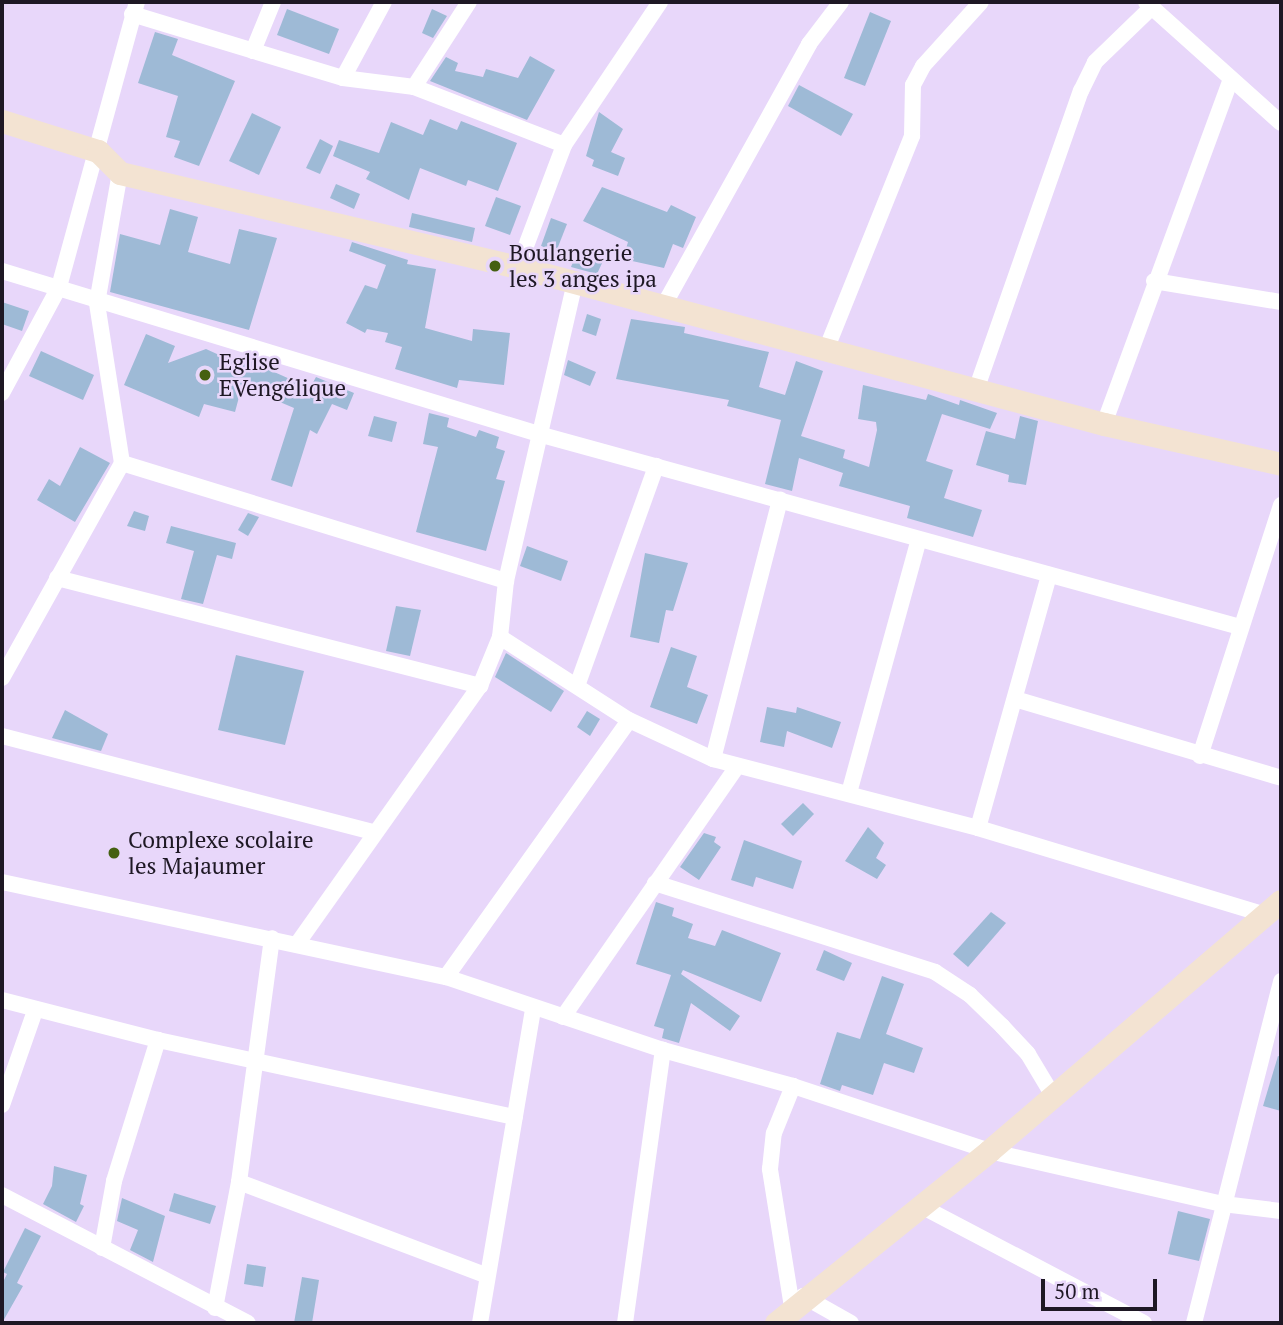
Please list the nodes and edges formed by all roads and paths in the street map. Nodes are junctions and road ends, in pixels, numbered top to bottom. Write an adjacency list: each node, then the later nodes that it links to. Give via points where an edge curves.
1 (273, 2): 9 (street)
2 (384, 2): 10 (street)
3 (469, 2): 12 (street)
4 (660, 2): 15 (street)
5 (841, 2): 25 (street, via 809,44)
6 (981, 2): 26 (street, via 923,66 913,85 912,136)
7 (1149, 4): 11 (street); 27 (street, via 1094,61)
8 (135, 8): 9 (street); 16 (street)
9 (253, 51): 10 (street)
10 (343, 78): 12 (street)
11 (1230, 81): 14 (street); 21 (street)
12 (414, 87): 15 (street)
13 (2, 121): 16 (main road)
14 (1281, 123)
15 (564, 145): 18 (street)
16 (97, 150): 17 (main road); 22 (street)
17 (120, 173): 18 (main road); 24 (street)
18 (518, 267): 20 (main road)
19 (2, 271): 22 (street)
20 (575, 281): 25 (main road); 30 (street)
21 (1154, 281): 23 (street); 29 (street)
22 (59, 287): 24 (street); 28 (street)
23 (1281, 302)
24 (97, 303): 30 (street); 31 (street)
25 (664, 305): 26 (main road)
26 (826, 350): 27 (main road)
27 (976, 390): 29 (main road)
28 (2, 393)
29 (1104, 424): 32 (main road)
30 (542, 435): 33 (street); 39 (street)
31 (122, 463): 38 (street); 39 (street)
32 (1281, 464)
33 (656, 466): 34 (street); 44 (street)
34 (780, 500): 36 (street); 49 (street)
35 (1281, 505): 40 (street)
36 (919, 539): 37 (street); 52 (street)
37 (1049, 575): 40 (street); 45 (street)
38 (57, 578): 42 (street); 43 (street)
39 (506, 581): 41 (street)
40 (1240, 627): 48 (street)
41 (500, 637): 43 (street); 44 (street)
42 (2, 678)
43 (480, 686): 54 (street)
44 (577, 686): 46 (street)
45 (1015, 699): 48 (street); 53 (street)
46 (629, 720): 49 (street); 60 (street)
47 (2, 736): 54 (street)
48 (1200, 756): 51 (street)
49 (713, 759): 50 (street)
50 (737, 767): 52 (street); 56 (street)
51 (1281, 778)
52 (849, 793): 53 (street)
53 (978, 828): 57 (street)
54 (373, 832): 59 (street)
55 (2, 882): 58 (street)
56 (655, 883): 65 (street); 70 (street, via 934,972 970,995 1002,1026 1028,1054)
57 (1274, 908): 70 (main road)
58 (272, 938): 59 (street); 68 (street)
59 (297, 944): 60 (street)
60 (446, 977): 63 (street)
61 (1281, 981): 76 (street)
62 (2, 1000): 64 (street)
63 (533, 1008): 65 (street); 72 (street)
64 (35, 1011): 66 (street); 71 (street)
65 (563, 1017): 67 (street)
66 (158, 1040): 68 (street); 79 (street, via 114,1181)
67 (663, 1050): 69 (street); 85 (street)
68 (256, 1058): 72 (street); 74 (street)
69 (793, 1086): 73 (street); 81 (street, via 774,1133 770,1169)
70 (1052, 1094): 73 (main road)
71 (2, 1105)
72 (515, 1117): 80 (street)
73 (989, 1151): 76 (street); 77 (main road)
74 (239, 1182): 80 (street); 82 (street)
75 (2, 1195): 79 (street)
76 (1223, 1205): 78 (street); 89 (street)
77 (921, 1206): 81 (main road); 88 (street)
78 (1281, 1211)
79 (102, 1248): 82 (street)
80 (485, 1275): 84 (street)
81 (798, 1302): 86 (main road); 87 (street)
82 (215, 1308): 83 (street)
83 (248, 1323)
84 (480, 1323)
85 (625, 1323)
86 (776, 1323)
87 (851, 1323)
88 (1144, 1323)
89 (1195, 1323)

